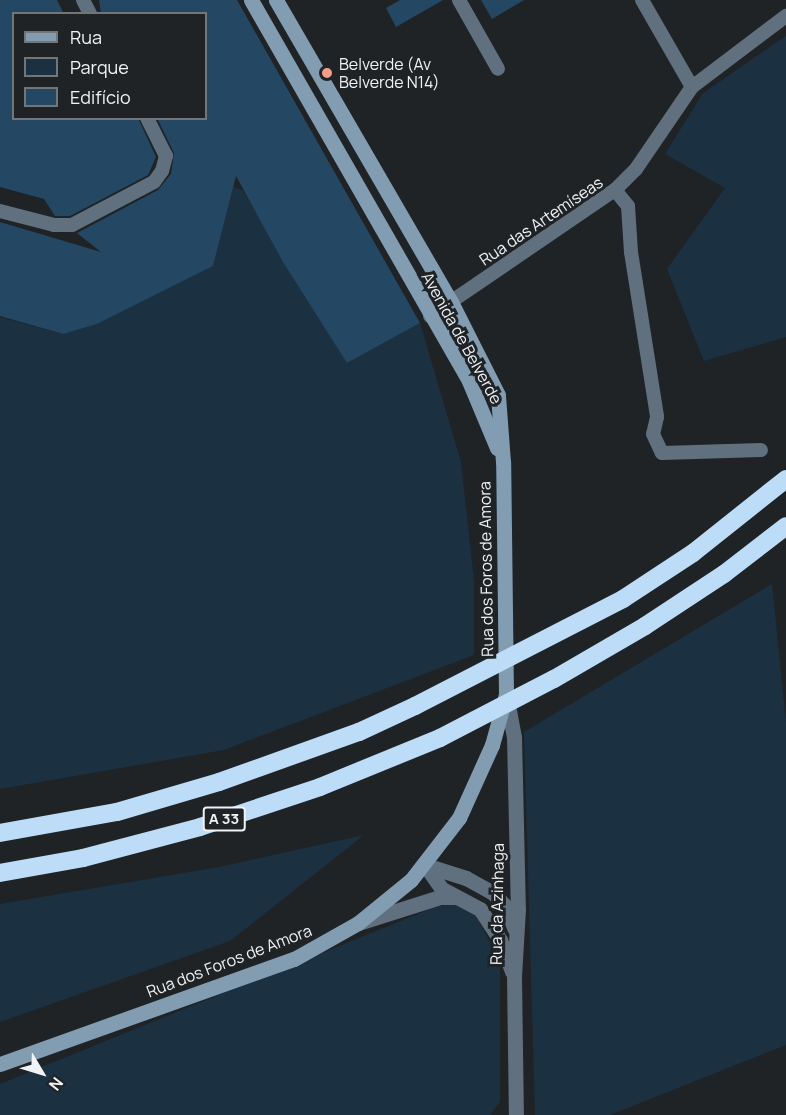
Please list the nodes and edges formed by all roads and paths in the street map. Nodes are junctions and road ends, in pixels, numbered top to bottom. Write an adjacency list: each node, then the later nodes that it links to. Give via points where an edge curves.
1 (251, 0): 12 (main road, Avenida de Belverde)
2 (276, 0): 11 (main road, Avenida de Belverde)
3 (459, 0): 6 (street)
4 (642, 0): 7 (street)
5 (786, 16): 7 (street, Rua das Artemíseas)
6 (498, 69)
7 (692, 87): 9 (street, Rua das Artemíseas, via 636,169)
8 (148, 120): 10 (street, via 166,156 154,182 65,227)
9 (615, 190): 11 (street, Rua das Artemíseas); 13 (street, via 628,206 631,252 657,417 653,435 662,453)
10 (0, 211)
11 (451, 302): 12 (street, Rua das Artemíseas); 14 (main road, Avenida de Belverde, via 498,394)
12 (430, 316): 14 (main road, Avenida de Belverde, via 469,381)
13 (761, 450)
14 (502, 462): 17 (main road, Rua dos Foros de Amora)
15 (786, 479): 18 (highway, A 33, bridge, via 693,553 624,599 358,732 219,782 117,812)
16 (786, 526): 20 (highway, A 33, bridge, via 724,574 645,626 440,738 320,787 200,826 83,858)
17 (506, 694): 19 (main road, Rua dos Foros de Amora, via 480,776 459,818); 23 (street, Rua da Azinhaga, via 514,737)
18 (0, 833)
19 (425, 865): 21 (street, via 442,889); 22 (main road, Rua dos Foros de Amora, via 387,902); 23 (street, via 465,878 493,893 505,906)
20 (0, 873)
21 (460, 897): 22 (street, via 440,897); 24 (street, via 480,909 490,921)
22 (358, 923): 25 (main road, Rua dos Foros de Amora, via 294,959)
23 (517, 934): 24 (street, Rua da Azinhaga)
24 (513, 977): 26 (street, Rua da Azinhaga)
25 (0, 1064)
26 (516, 1115)

